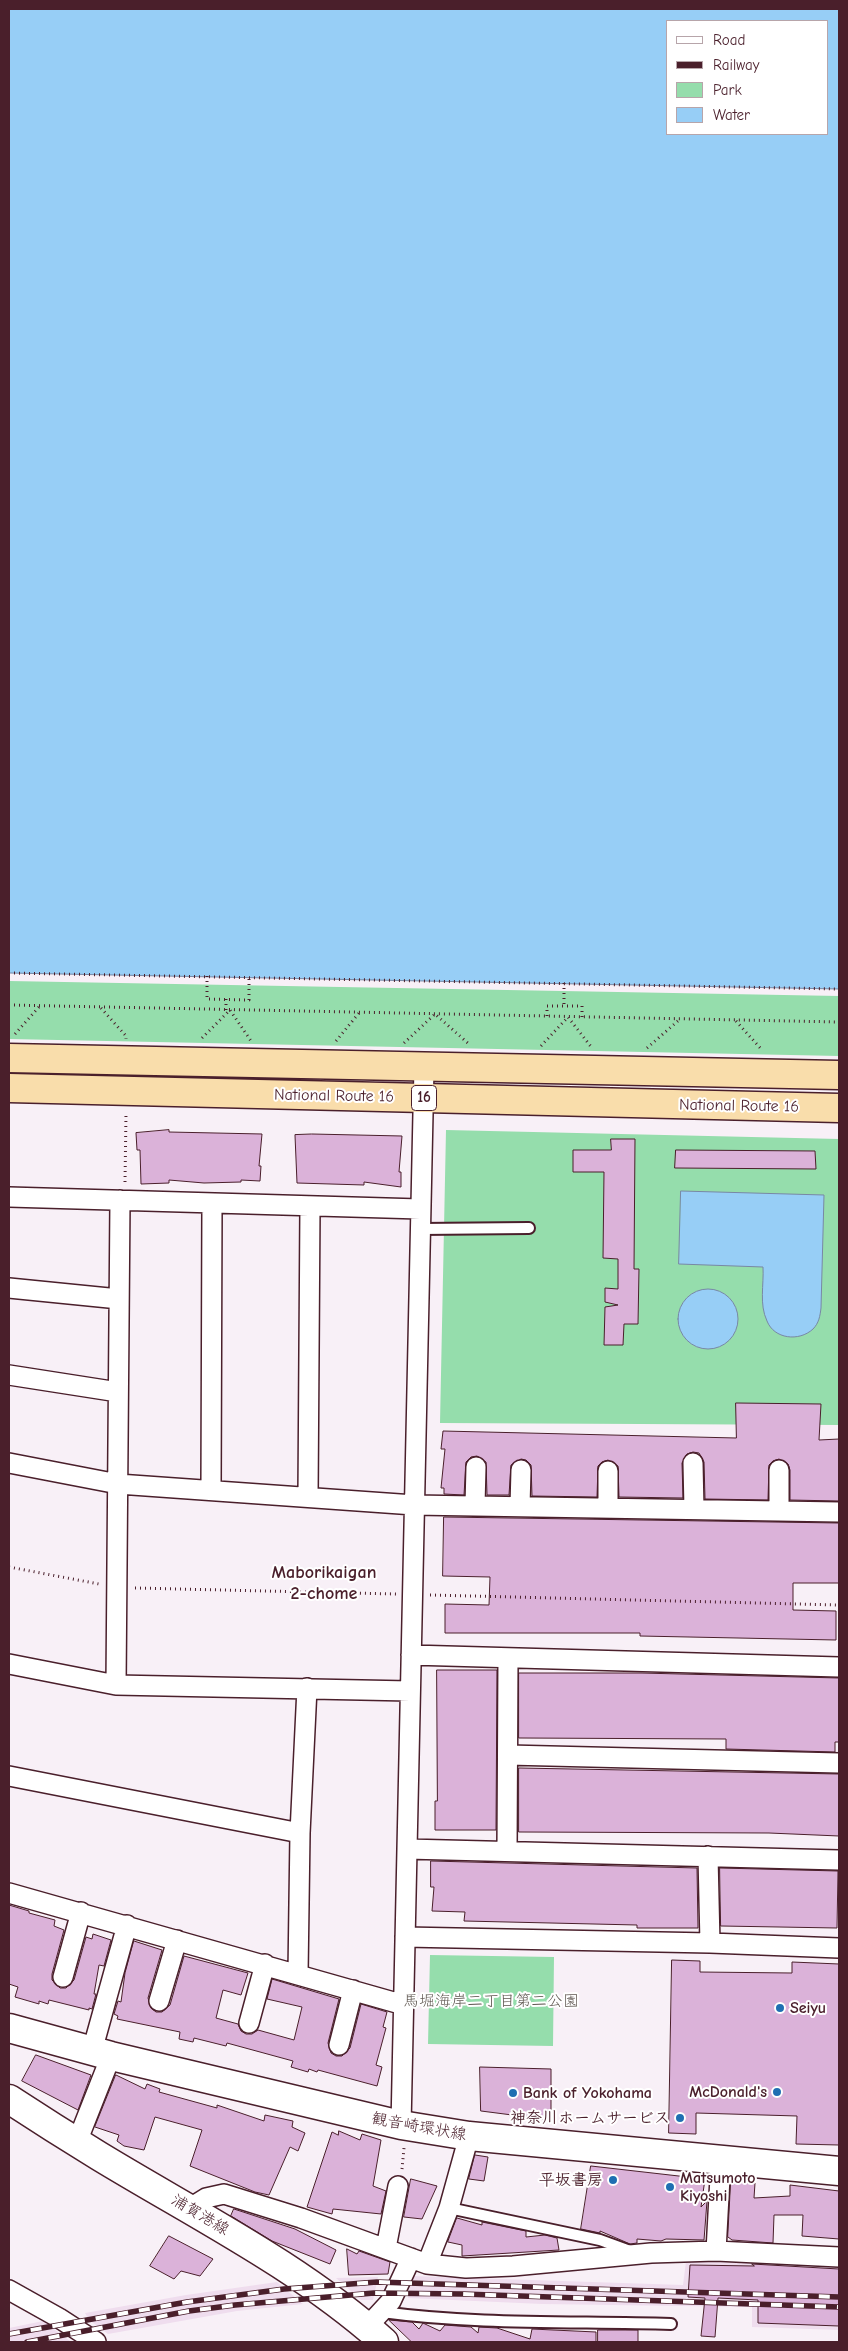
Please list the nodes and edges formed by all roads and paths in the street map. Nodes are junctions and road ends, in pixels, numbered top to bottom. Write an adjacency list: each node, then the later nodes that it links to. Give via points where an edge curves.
1 (9, 973): 2 (path)
2 (207, 976): 3 (path); 6 (path, via 207,999)
3 (249, 977): 4 (path); 6 (path, via 249,1000)
4 (564, 983): 5 (path); 9 (path)
5 (839, 989)
6 (226, 999): 11 (path)
7 (9, 1006): 8 (path)
8 (40, 1006): 10 (path); 26 (path)
9 (564, 1006): 14 (path, via 547,1006); 16 (path, via 582,1006)
10 (100, 1007): 11 (path); 20 (path)
11 (228, 1010): 12 (path); 21 (path); 22 (path)
12 (359, 1012): 13 (path); 23 (path)
13 (435, 1014): 14 (path); 24 (path); 25 (path)
14 (547, 1016): 15 (path)
15 (568, 1017): 16 (path); 27 (path); 28 (path)
16 (582, 1017): 17 (path)
17 (680, 1019): 18 (path); 29 (path)
18 (736, 1020): 19 (path); 30 (path)
19 (839, 1022)
20 (126, 1036)
21 (202, 1038)
22 (251, 1040)
23 (336, 1041)
24 (404, 1043)
25 (469, 1045)
26 (12, 1046): 31 (highway, National Route 16 / 16)
27 (541, 1046)
28 (592, 1047)
29 (647, 1048)
30 (762, 1050)
31 (424, 1067): 32 (highway, National Route 16 / 16); 34 (street)
32 (839, 1075)
33 (9, 1088): 34 (highway, National Route 16 / 16)
34 (423, 1098): 35 (highway, National Route 16 / 16); 41 (street)
35 (839, 1108)
36 (126, 1113): 38 (path)
37 (9, 1197): 38 (street)
38 (122, 1200): 39 (street); 45 (street)
39 (212, 1203): 40 (street); 55 (street)
40 (310, 1206): 41 (street); 56 (street)
41 (420, 1209): 43 (street)
42 (529, 1228): 43 (lane)
43 (420, 1229): 57 (street)
44 (9, 1288): 45 (street)
45 (120, 1299): 47 (street)
46 (9, 1375): 47 (street)
47 (118, 1392): 54 (street)
48 (9, 1463): 54 (street)
49 (693, 1463): 61 (street)
50 (476, 1466): 58 (street)
51 (521, 1470): 59 (street)
52 (779, 1470): 62 (street)
53 (608, 1471): 60 (street)
54 (118, 1484): 55 (street); 68 (street)
55 (211, 1490): 56 (street)
56 (308, 1497): 57 (street)
57 (414, 1504): 58 (street); 64 (street)
58 (475, 1506): 59 (street)
59 (520, 1506): 60 (street)
60 (608, 1508): 61 (street)
61 (694, 1509): 62 (street)
62 (779, 1511): 63 (street)
63 (839, 1512)
64 (411, 1655): 65 (street); 70 (street)
65 (508, 1658): 67 (street); 71 (street)
66 (9, 1664): 68 (street)
67 (839, 1667)
68 (116, 1685): 69 (street)
69 (307, 1688): 70 (street); 74 (street)
70 (410, 1690): 75 (street)
71 (508, 1755): 72 (street); 76 (street)
72 (839, 1763)
73 (9, 1776): 74 (street)
74 (300, 1833): 87 (street)
75 (407, 1849): 76 (street); 82 (street)
76 (507, 1851): 77 (street)
77 (708, 1856): 78 (street); 84 (street)
78 (839, 1860)
79 (9, 1893): 80 (street)
80 (80, 1912): 81 (street); 88 (street)
81 (127, 1925): 83 (street); 95 (street)
82 (405, 1937): 84 (street); 91 (street)
83 (177, 1940): 86 (street); 90 (street)
84 (710, 1943): 85 (street)
85 (839, 1948)
86 (265, 1964): 87 (street); 92 (street)
87 (298, 1974): 89 (street)
88 (63, 1977)
89 (353, 1990): 91 (street); 94 (street)
90 (159, 2001)
91 (404, 2005): 97 (street)
92 (249, 2023)
93 (9, 2028): 95 (main road, 観音崎環状線)
94 (339, 2045)
95 (102, 2054): 97 (main road, 観音崎環状線); 99 (street)
96 (9, 2099): 99 (main road, 浦賀港線)
97 (403, 2132): 98 (main road, 観音崎環状線); 102 (path)
98 (469, 2136): 100 (main road, 観音崎環状線); 104 (street)
99 (77, 2142): 103 (main road, 浦賀港線)
100 (721, 2159): 101 (main road, 観音崎環状線); 106 (street)
101 (839, 2170)
102 (398, 2186): 105 (street)
103 (190, 2208): 105 (street, via 206,2198 224,2194); 112 (main road, 浦賀港線)
104 (449, 2208): 107 (lane, via 600,2240); 109 (street)
105 (386, 2248): 109 (street)
106 (716, 2251): 107 (street); 108 (street)
107 (637, 2254): 109 (street, via 503,2267 466,2268)
108 (839, 2257)
109 (419, 2261): 112 (street, via 391,2301)
110 (9, 2290): 113 (street)
111 (671, 2324): 112 (lane, via 429,2318)
112 (378, 2327)
113 (96, 2342)

